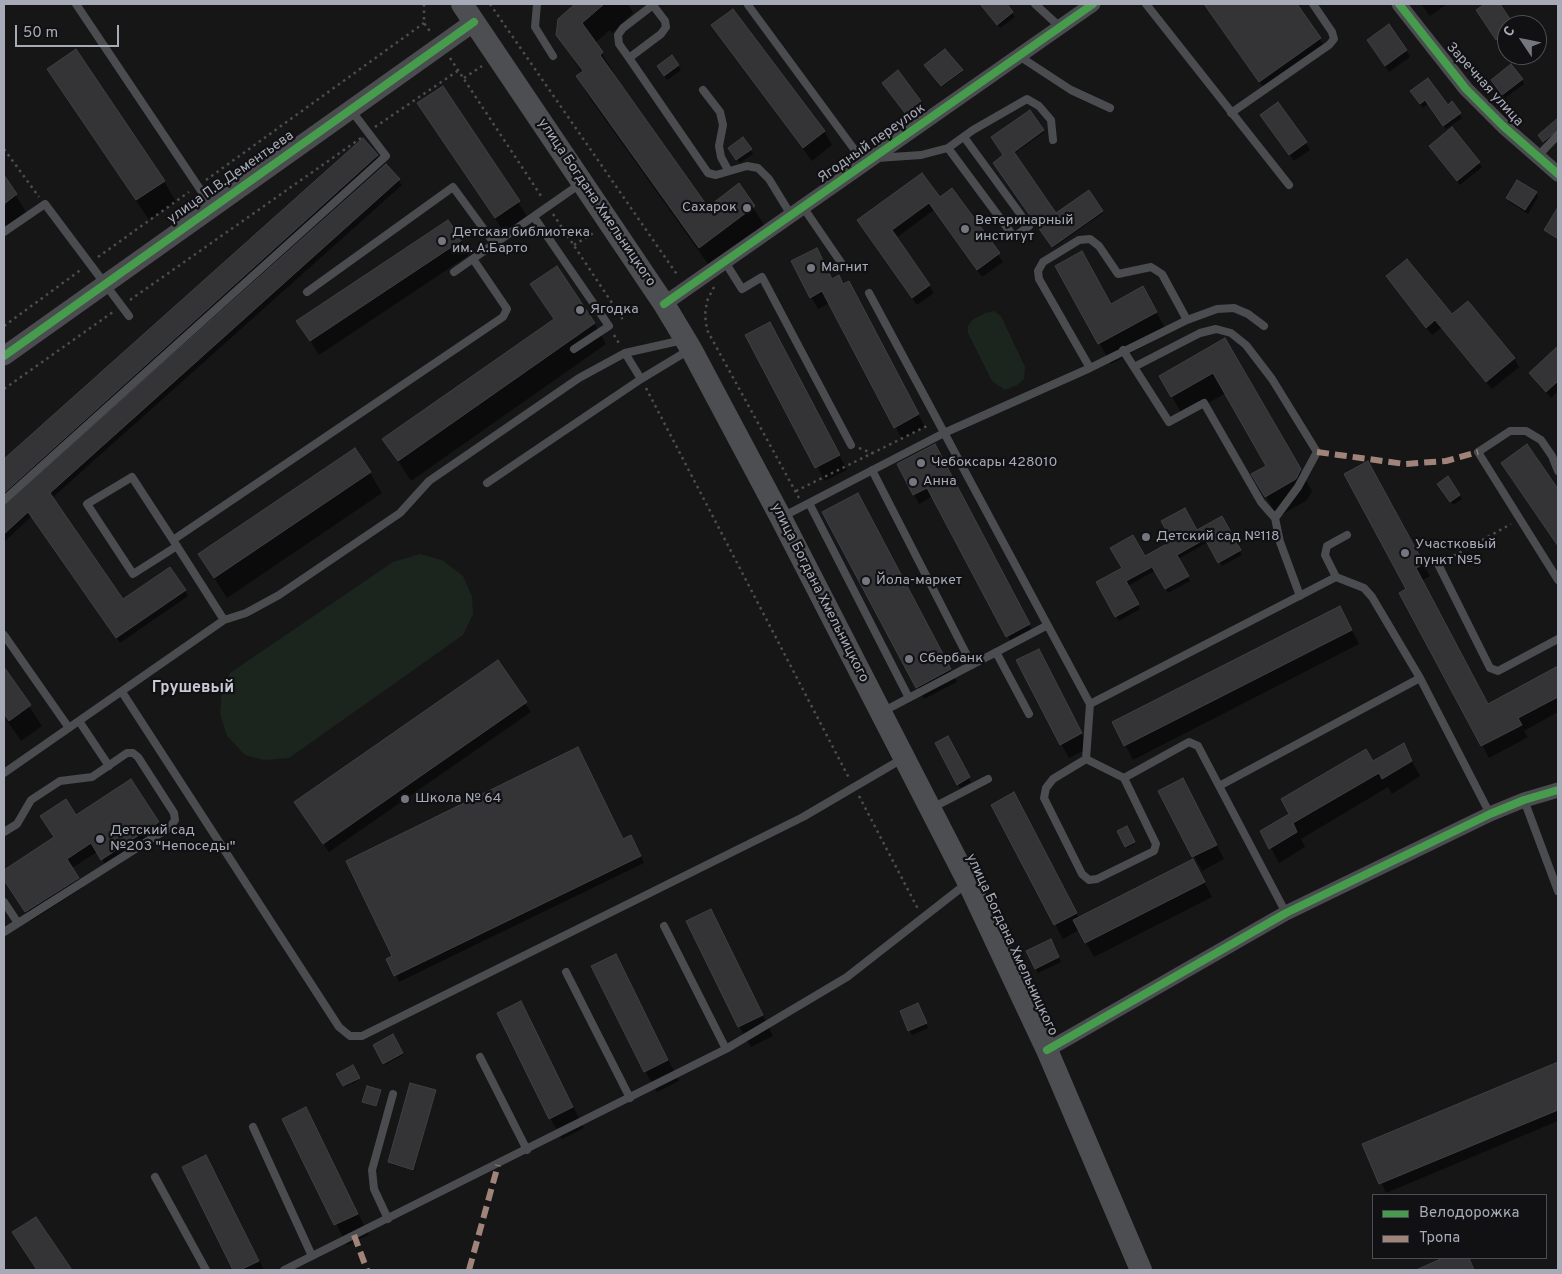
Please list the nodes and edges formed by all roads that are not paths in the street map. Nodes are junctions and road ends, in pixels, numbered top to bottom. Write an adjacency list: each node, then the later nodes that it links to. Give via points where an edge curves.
1 (76, 4): 29 (lane)
2 (537, 4): 12 (lane, via 535,27)
3 (653, 4): 14 (lane, via 618,35 619,44); 14 (lane, via 666,27)
4 (1035, 4): 11 (lane)
5 (1093, 4): 11 (street, Ягодный переулок)
6 (1146, 4): 18 (lane)
7 (1313, 4): 18 (lane, via 1334,39)
8 (1399, 4): 23 (street, Заречная улица, via 1466,89)
9 (748, 5): 24 (lane)
10 (468, 13): 17 (street, улица П.В.Дементьева); 27 (main road, улица Богдана Хмельницкого)
11 (1060, 27): 13 (street, Ягодный переулок)
12 (554, 56)
13 (1019, 56): 16 (lane, via 1071,90); 24 (street, Ягодный переулок)
14 (629, 58): 25 (lane, via 708,173 716,175)
15 (704, 90): 25 (lane, via 720,112 723,125 719,146)
16 (1110, 108)
17 (350, 109): 29 (street, улица П.В.Дементьева); 58 (lane, via 386,156)
18 (1231, 113): 28 (lane)
19 (1558, 135): 23 (lane)
20 (964, 137): 21 (lane, via 1028,99 1051,120); 22 (lane); 22 (lane, via 1029,226 1014,237)
21 (1052, 140)
22 (948, 148): 24 (lane, via 921,155)
23 (1536, 157): 26 (street, Заречная улица)
24 (869, 161): 30 (street, Ягодный переулок)
25 (728, 170): 30 (lane, via 747,166 758,168)
26 (1558, 174)
27 (582, 183): 31 (lane); 41 (main road, улица Богдана Хмельницкого)
28 (1288, 185)
29 (212, 207): 38 (street, улица П.В.Дементьева)
30 (797, 211): 35 (street, Ягодный переулок); 36 (lane)
31 (534, 217): 33 (lane); 46 (lane, via 609,326)
32 (4, 232): 38 (lane, via 44,204)
33 (494, 243): 34 (lane); 39 (lane, via 453,187)
34 (473, 259): 37 (lane); 63 (lane, via 507,309 503,317)
35 (725, 262): 41 (street, Ягодный переулок); 54 (lane, via 742,289 762,277)
36 (842, 264)
37 (454, 272)
38 (103, 285): 42 (lane); 49 (street, улица П.В.Дементьева)
39 (307, 292)
40 (869, 292): 53 (lane)
41 (664, 304): 45 (main road, улица Богдана Хмельницкого)
42 (129, 316)
43 (1187, 320): 44 (lane, via 1217,309 1234,308); 47 (lane); 51 (lane, via 1162,274 1151,267 1118,274 1099,246 1090,239 1079,240 1043,262 1038,271 1039,279)
44 (1264, 326)
45 (688, 345): 48 (lane); 52 (lane); 60 (main road, улица Богдана Хмельницкого)
46 (574, 349)
47 (1123, 350): 50 (lane); 51 (lane)
48 (624, 353): 52 (lane); 68 (lane, via 579,378 429,481 400,513 279,595 246,613)
49 (4, 356)
50 (1134, 367): 61 (lane, via 1169,422 1204,403 1261,502); 61 (lane, via 1200,333 1216,329 1231,332 1246,345 1272,379 1317,452)
51 (1090, 368): 53 (lane)
52 (641, 379): 57 (lane)
53 (944, 432): 55 (lane); 69 (lane)
54 (851, 445)
55 (872, 470): 59 (lane); 73 (lane)
56 (1558, 471): 66 (lane, via 1541,440 1526,431 1510,431 1478,452)
57 (487, 483)
58 (4, 500)
59 (806, 505): 60 (lane); 76 (lane)
60 (780, 518): 78 (main road, улица Богдана Хмельницкого)
61 (1276, 518): 67 (lane, via 1280,542)
62 (1347, 534): 65 (lane, via 1327,546 1325,556)
63 (175, 543): 63 (lane, via 132,477 87,504 133,574); 68 (lane)
64 (1438, 564): 71 (lane, via 1490,668 1498,671)
65 (1336, 577): 67 (lane); 74 (lane, via 1364,588 1372,597)
66 (1558, 580)
67 (1300, 596): 77 (lane)
68 (224, 620): 75 (lane)
69 (1046, 626): 72 (lane); 77 (lane)
70 (4, 635): 81 (lane)
71 (1558, 639)
72 (996, 652): 73 (lane); 79 (lane)
73 (972, 665): 76 (lane)
74 (1420, 678): 88 (lane); 92 (lane)
75 (122, 692): 80 (lane); 82 (lane, via 339,1027 350,1036 362,1036 803,817)
76 (909, 698): 78 (lane)
77 (1090, 704): 83 (lane)
78 (880, 713): 82 (main road, улица Богдана Хмельницкого)
79 (1029, 714)
80 (79, 721): 81 (lane); 84 (lane)
81 (68, 728): 85 (lane)
82 (904, 758): 91 (main road, улица Богдана Хмельницкого)
83 (1086, 759): 86 (lane); 86 (lane, via 1053,779 1044,798 1082,874 1089,880 1097,880 1154,851 1156,844)
84 (108, 766): 93 (lane, via 92,777 60,782 31,800 17,824); 98 (lane, via 127,753 133,753 174,813 175,820 170,827)
85 (4, 773)
86 (1124, 778): 88 (lane, via 1194,742)
87 (988, 779): 91 (lane)
88 (1221, 785): 97 (lane)
89 (1558, 790): 90 (street)
90 (1524, 800): 92 (street); 95 (lane)
91 (930, 809): 94 (main road, улица Богдана Хмельницкого)
92 (1490, 814): 97 (street)
93 (4, 832)
94 (968, 882): 102 (lane, via 847,976); 103 (main road, улица Богдана Хмельницкого)
95 (1558, 891)
96 (4, 902): 98 (lane)
97 (1286, 913): 103 (street)
98 (18, 923): 100 (lane)
99 (664, 926): 102 (lane)
100 (4, 932)
101 (566, 972): 106 (lane)
102 (726, 1049): 106 (lane)
103 (1046, 1050): 114 (main road, улица Богдана Хмельницкого)
104 (480, 1056): 108 (lane)
105 (393, 1094): 110 (lane, via 372,1170 374,1189)
106 (630, 1098): 108 (lane)
107 (253, 1128): 111 (lane)
108 (527, 1150): 110 (lane)
109 (155, 1178): 112 (lane)
110 (388, 1219): 111 (lane)
111 (312, 1256): 113 (lane)
112 (206, 1270)
113 (284, 1270)
114 (1141, 1270)

